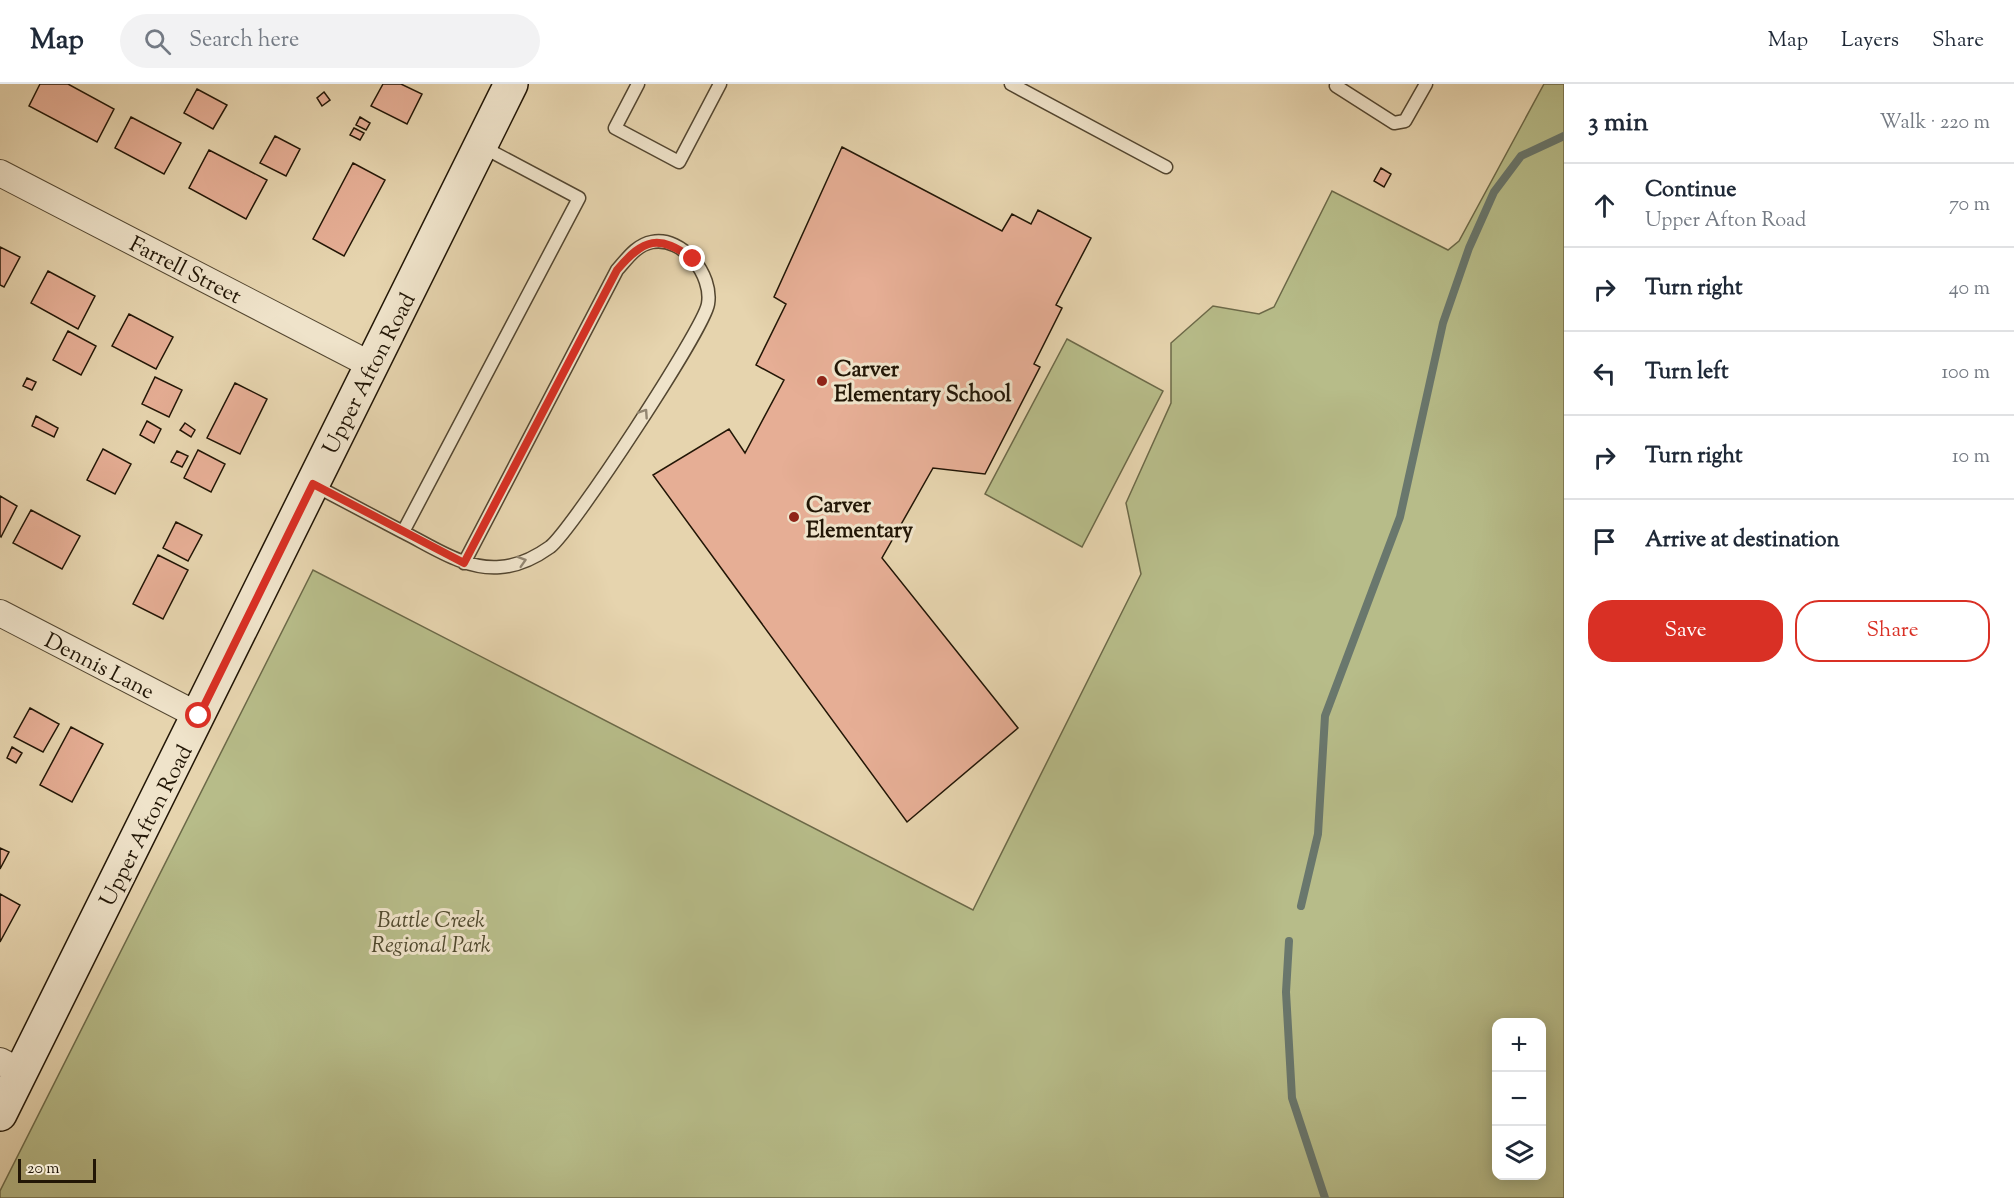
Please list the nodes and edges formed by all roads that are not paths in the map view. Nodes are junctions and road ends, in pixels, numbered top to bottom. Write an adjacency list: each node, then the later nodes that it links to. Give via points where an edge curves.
1 (511, 84): 7 (street, Upper Afton Road)
2 (638, 84): 3 (lane, via 615,128 679,162)
3 (720, 84)
4 (1011, 84): 8 (lane)
5 (1426, 84): 6 (lane, via 1405,121 1400,123 1394,123)
6 (1335, 85)
7 (481, 146): 10 (street, Upper Afton Road); 12 (lane, via 579,198)
8 (1166, 167)
9 (0, 173): 10 (street, Farrell Street)
10 (371, 365): 11 (street, Upper Afton Road)
11 (313, 484): 12 (lane); 15 (street, Upper Afton Road)
12 (404, 531): 13 (lane)
13 (464, 563): 13 (lane, one-way to 13, via 500,567 529,559 551,546 570,525 708,305 708,287 693,259 665,243 652,242 631,254 617,270)
14 (0, 613): 15 (street, Dennis Lane)
15 (199, 716): 16 (street, Upper Afton Road)
16 (10, 1066): 17 (street, Upper Afton Road)
17 (0, 1114)

